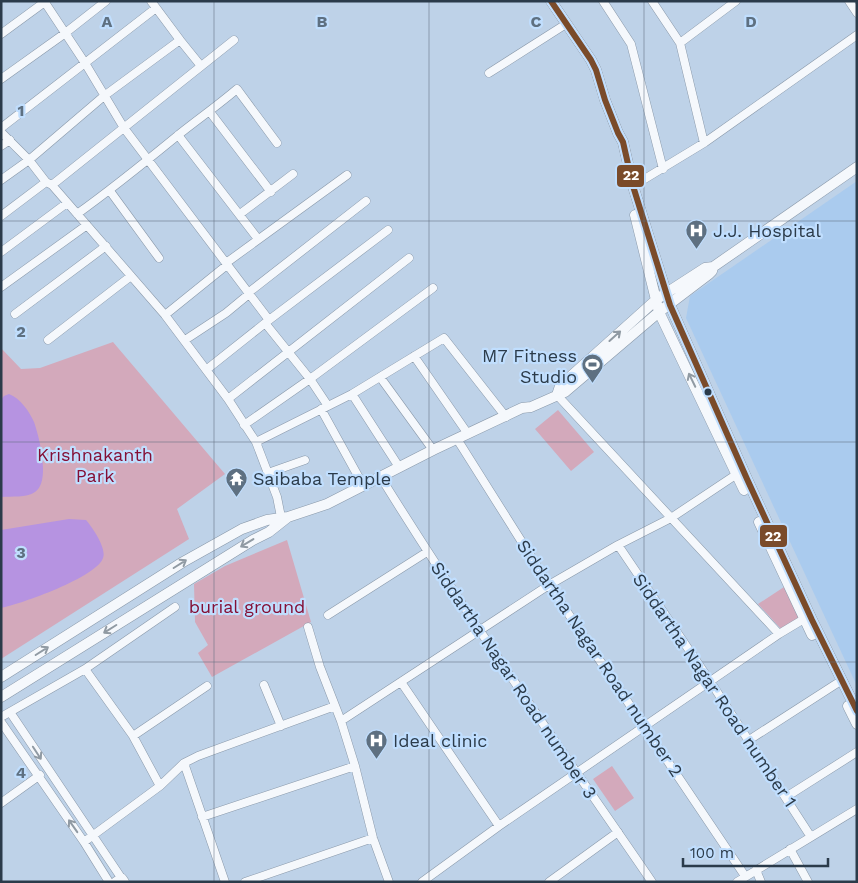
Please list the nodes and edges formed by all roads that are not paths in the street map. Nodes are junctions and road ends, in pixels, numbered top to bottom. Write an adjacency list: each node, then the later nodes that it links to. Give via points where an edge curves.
1 (106, 1): 12 (street)
2 (551, 1): 10 (main road)
3 (603, 1): 35 (street, via 631,44)
4 (652, 1): 16 (street)
5 (736, 1): 16 (street)
6 (849, 1): 9 (street)
7 (45, 2): 11 (street); 12 (street)
8 (153, 4): 14 (street); 17 (street)
9 (857, 13)
10 (566, 24): 19 (street); 26 (main road, via 592,60)
11 (1, 34)
12 (64, 34): 17 (street); 20 (street)
13 (857, 35): 30 (street)
14 (180, 40): 18 (street); 21 (street)
15 (234, 40): 18 (street)
16 (680, 42): 30 (street)
17 (85, 63): 21 (street); 23 (street)
18 (202, 66): 24 (street)
19 (489, 73)
20 (1, 78)
21 (104, 96): 24 (street); 32 (street)
22 (210, 112): 27 (street); 29 (street, via 237,88); 42 (street)
23 (1, 128)
24 (124, 128): 33 (street); 39 (street)
25 (1, 132): 28 (street)
26 (618, 133): 40 (main road, via 624,142); 62 (main road, via 617,142)
27 (178, 136): 33 (street); 46 (street)
28 (10, 140): 31 (street); 32 (street)
29 (277, 143)
30 (704, 143): 35 (street)
31 (1, 146)
32 (29, 160): 38 (street); 39 (street)
33 (148, 161): 41 (street); 55 (street)
34 (857, 167): 56 (main road)
35 (663, 169): 40 (street)
36 (293, 174): 42 (street)
37 (347, 174): 50 (street)
38 (1, 180)
39 (49, 184): 44 (street); 47 (street)
40 (633, 186): 61 (main road)
41 (110, 191): 45 (street); 53 (street)
42 (271, 192): 46 (street)
43 (366, 201): 60 (street)
44 (67, 203): 45 (street); 52 (street)
45 (77, 214): 48 (street)
46 (240, 214): 50 (street)
47 (1, 216)
48 (87, 225): 51 (street); 58 (street)
49 (388, 230): 67 (street)
50 (258, 239): 55 (street)
51 (106, 246): 57 (street); 65 (street)
52 (1, 252)
53 (159, 258)
54 (409, 258): 70 (street)
55 (226, 264): 60 (street); 66 (street)
56 (713, 267): 61 (main road, via 705,268); 63 (main road, via 709,274)
57 (131, 276): 66 (street); 68 (street)
58 (1, 287)
59 (433, 288): 74 (street)
60 (249, 293): 67 (street); 69 (street, via 226,313)
61 (666, 293): 62 (main road); 63 (main road)
62 (657, 299): 64 (main road); 76 (main road, one-way to 62, via 560,386)
63 (670, 305): 64 (main road); 111 (main road, via 816,629)
64 (659, 312): 76 (main road, via 565,392); 88 (main road, one-way to 64)
65 (15, 314)
66 (165, 314): 69 (street)
67 (267, 321): 70 (street); 72 (street)
68 (48, 340)
69 (185, 340): 72 (street)
70 (289, 353): 74 (street); 77 (street)
71 (414, 356): 73 (street); 79 (street, via 444,338); 81 (street)
72 (206, 370): 77 (street)
73 (380, 377): 75 (street); 84 (street)
74 (310, 379): 78 (street); 80 (street)
75 (352, 394): 78 (street); 86 (street)
76 (557, 394): 79 (main road); 91 (street)
77 (228, 399): 80 (street)
78 (324, 408): 83 (street); 90 (street)
79 (506, 417): 81 (main road)
80 (244, 425): 83 (street)
81 (468, 434): 82 (main road)
82 (457, 439): 84 (main road); 95 (street, Siddartha Nagar Road number 2)
83 (256, 442): 87 (street)
84 (433, 450): 86 (main road)
85 (305, 460): 87 (street)
86 (399, 467): 89 (main road)
87 (268, 473): 92 (street)
88 (737, 474): 91 (street); 98 (main road)
89 (380, 476): 90 (main road); 94 (street, Siddartha Nagar Road number 3)
90 (363, 485): 92 (main road, via 327,504)
91 (670, 518): 93 (street); 101 (street)
92 (284, 519): 103 (main road, one-way to 92, via 183,562 242,530 267,520); 109 (main road, one-way to 109)
93 (618, 545): 95 (street); 104 (street, Siddartha Nagar Road number 1)
94 (426, 552): 97 (street); 100 (street, Siddartha Nagar Road number 3)
95 (549, 585): 100 (street); 118 (street, Siddartha Nagar Road number 2)
96 (175, 607): 102 (street)
97 (328, 615)
98 (804, 619): 101 (street); 106 (main road)
99 (308, 627): 110 (street)
100 (479, 630): 105 (street); 125 (street, Siddartha Nagar Road number 3)
101 (779, 634): 104 (street)
102 (85, 669): 112 (street); 119 (street)
103 (1, 677)
104 (710, 681): 118 (street); 120 (street, Siddartha Nagar Road number 1)
105 (401, 682): 114 (street); 132 (street)
106 (836, 684): 116 (main road); 120 (street)
107 (264, 685): 117 (street)
108 (207, 686): 119 (street)
109 (1, 698)
110 (335, 706): 114 (street); 117 (street)
111 (857, 711)
112 (10, 712): 113 (street); 124 (street, one-way to 124)
113 (1, 717)
114 (341, 721): 123 (street)
115 (1, 722): 126 (street)
116 (857, 724)
117 (281, 726): 122 (street)
118 (646, 727): 125 (street); 140 (street, Siddartha Nagar Road number 2)
119 (133, 736): 127 (street)
120 (749, 740): 128 (street, Siddartha Nagar Road number 1)
121 (857, 752): 128 (street)
122 (184, 764): 127 (street); 131 (street)
123 (355, 766): 131 (street); 136 (street)
124 (48, 770): 126 (street); 134 (street)
125 (578, 774): 132 (street); 133 (street, Siddartha Nagar Road number 3)
126 (38, 777): 129 (street); 137 (street, one-way to 126)
127 (160, 786): 134 (street)
128 (786, 797): 135 (street, Siddartha Nagar Road number 1)
129 (1, 802)
130 (857, 809): 135 (street)
131 (202, 817): 143 (street)
132 (499, 826): 146 (street)
133 (618, 832): 147 (street); 148 (street, Siddartha Nagar Road number 3)
134 (93, 835): 137 (street); 141 (street)
135 (811, 837): 138 (street)
136 (373, 838): 144 (street); 145 (street)
137 (84, 842): 142 (street)
138 (790, 849): 139 (street); 151 (street)
139 (756, 870): 140 (street); 150 (street)
140 (745, 876): 149 (street)
141 (120, 881)
142 (109, 882)
143 (225, 882)
144 (245, 882)
145 (389, 882)
146 (422, 882)
147 (549, 882)
148 (652, 882)
149 (736, 882)
150 (762, 882)
151 (808, 882)

